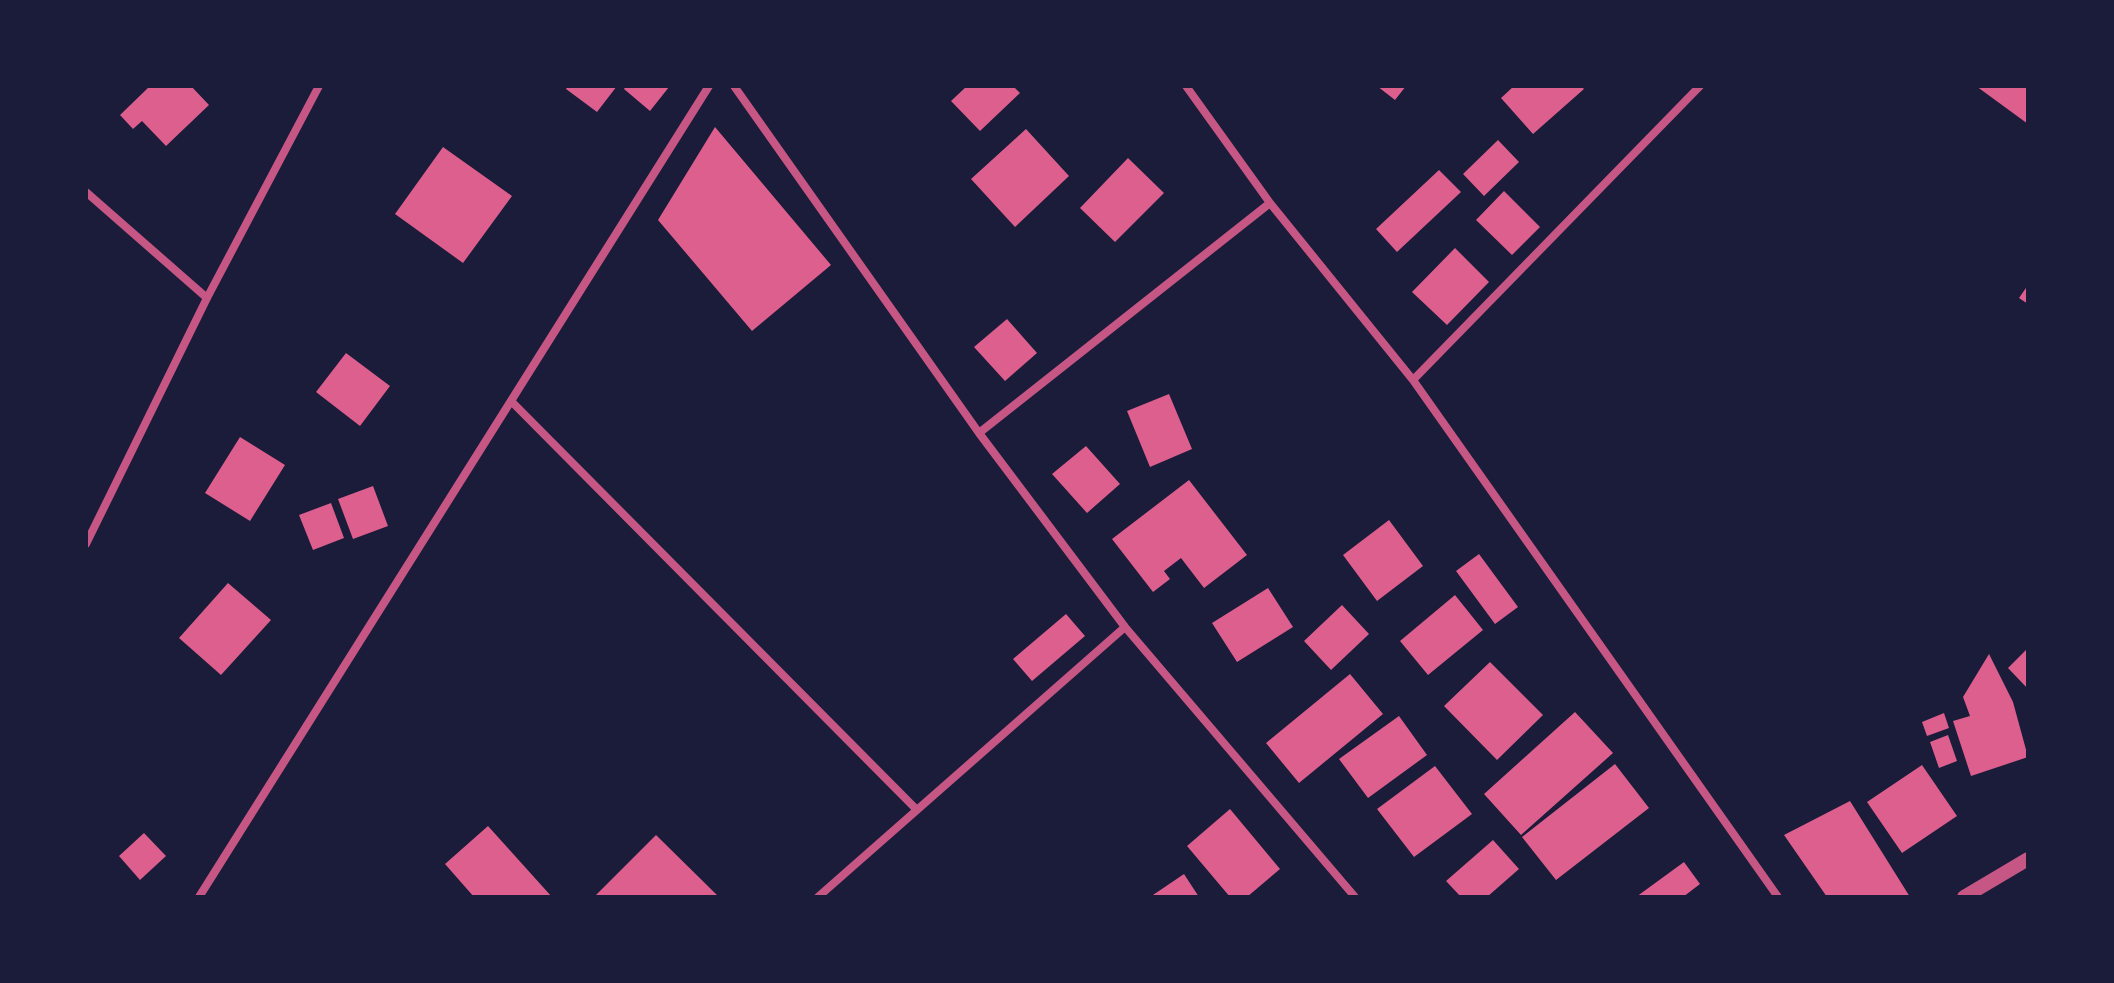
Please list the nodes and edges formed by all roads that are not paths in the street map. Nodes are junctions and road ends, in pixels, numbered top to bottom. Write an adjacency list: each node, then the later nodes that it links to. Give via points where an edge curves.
1 (319, 86): 8 (street)
2 (709, 86): 10 (street)
3 (734, 86): 11 (street)
4 (1186, 86): 7 (street)
5 (1700, 86): 9 (street)
6 (86, 192): 8 (street)
7 (1270, 203): 9 (street); 11 (street)
8 (207, 298): 12 (street)
9 (1413, 380): 19 (street)
10 (513, 403): 14 (street); 16 (street)
11 (979, 433): 13 (street)
12 (86, 544)
13 (1125, 627): 14 (street); 18 (street)
14 (917, 810): 17 (street)
15 (2028, 859): 20 (street)
16 (199, 897)
17 (818, 897)
18 (1355, 897)
19 (1778, 897)
20 (1964, 897)

